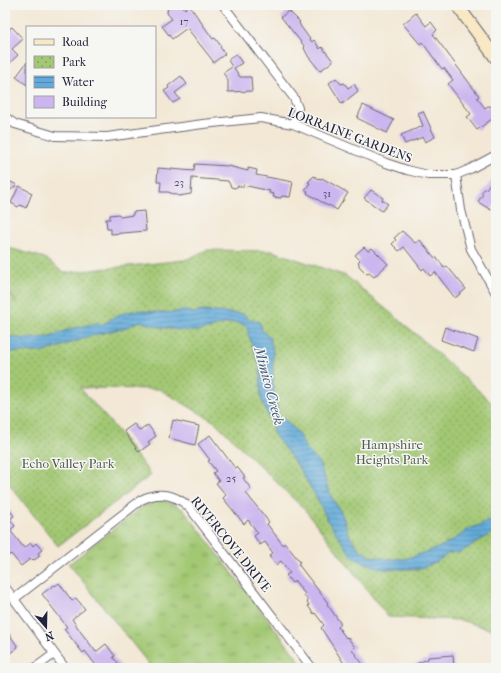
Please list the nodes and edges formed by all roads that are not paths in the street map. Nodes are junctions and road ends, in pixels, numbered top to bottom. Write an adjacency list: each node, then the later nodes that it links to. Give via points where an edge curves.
1 (223, 5): 5 (street, via 294,98 298,108)
2 (457, 5): 3 (main road)
3 (496, 58)
4 (5, 117): 5 (street, LORRAINE GARDENS, via 15,124 55,136 107,136 261,118)
5 (293, 124): 7 (street, LORRAINE GARDENS, via 407,170 428,175)
6 (496, 156): 7 (street, LORRAINE GARDENS)
7 (456, 175): 8 (street, via 460,210 471,248)
8 (496, 293)
9 (5, 587): 10 (street)
10 (14, 599): 11 (street); 14 (street, RIVERCOVE DRIVE, via 140,500 154,495 168,495 189,507)
11 (54, 654): 12 (street); 13 (street)
12 (35, 668)
13 (65, 668)
14 (312, 668)

